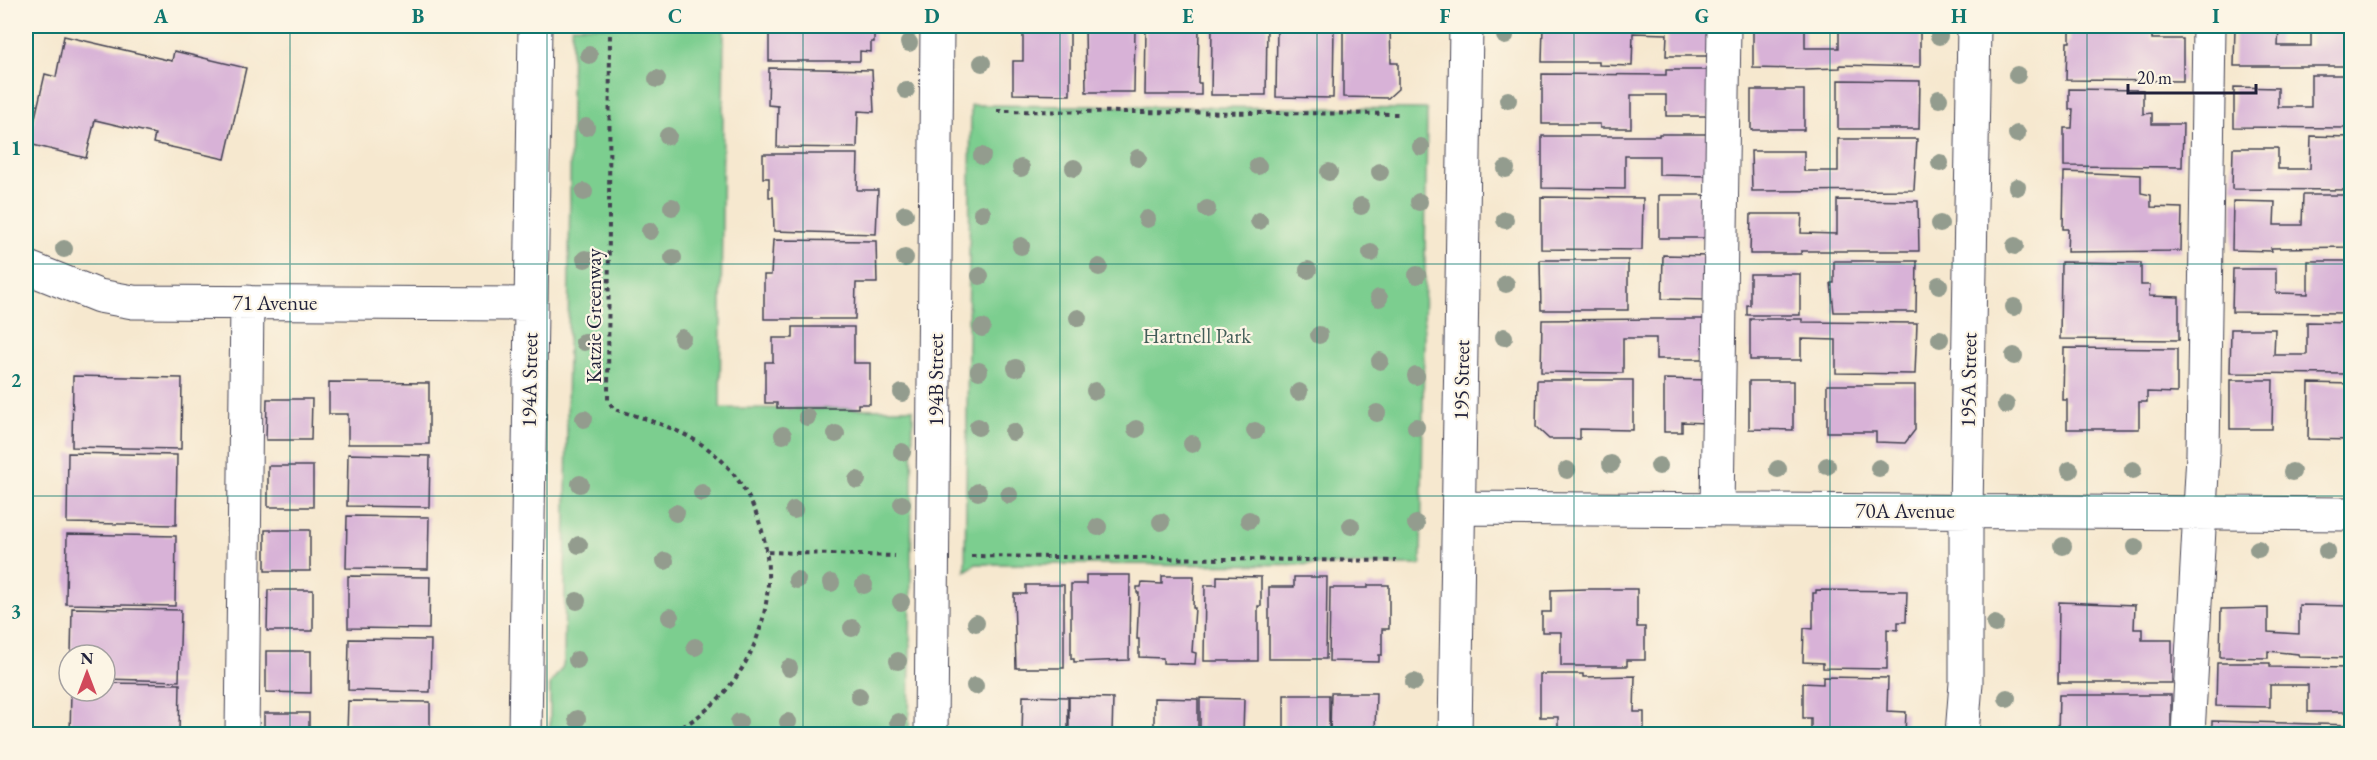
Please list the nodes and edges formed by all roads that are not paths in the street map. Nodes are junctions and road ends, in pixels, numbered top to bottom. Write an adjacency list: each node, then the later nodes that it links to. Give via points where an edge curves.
1 (535, 26): 9 (street, 194A Street)
2 (937, 26): 17 (street, 194B Street)
3 (1466, 26): 10 (street, 195 Street)
4 (1724, 26): 11 (street)
5 (1974, 26): 12 (street, 195A Street)
6 (2209, 26): 13 (street)
7 (26, 267): 8 (street, 71 Avenue, via 99,296 133,302)
8 (248, 302): 9 (street, 71 Avenue); 15 (street)
9 (530, 304): 16 (street, 194A Street)
10 (1459, 508): 11 (street, 70A Avenue); 18 (street, 195 Street)
11 (1717, 510): 12 (street, 70A Avenue)
12 (1966, 511): 13 (street, 70A Avenue); 19 (street, 195A Street, via 1966,683)
13 (2202, 512): 14 (street, 70A Avenue); 20 (street)
14 (2352, 514)
15 (242, 735)
16 (525, 735)
17 (931, 735)
18 (1455, 735)
19 (1962, 735)
20 (2188, 735)

